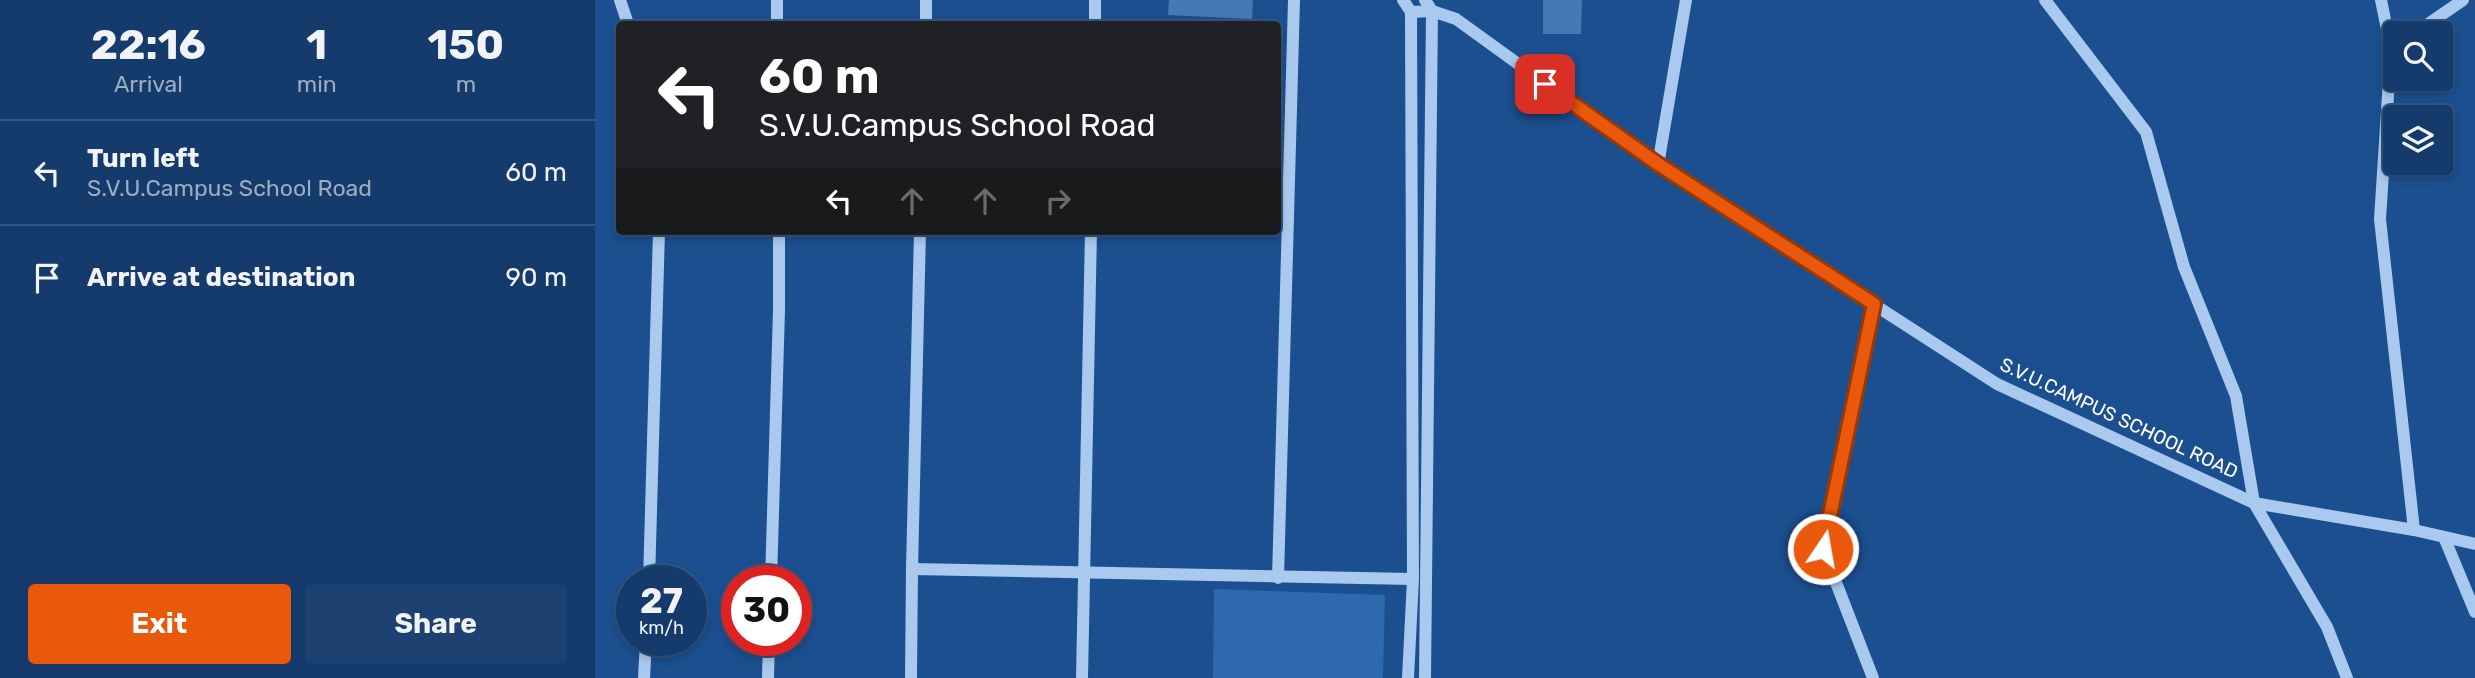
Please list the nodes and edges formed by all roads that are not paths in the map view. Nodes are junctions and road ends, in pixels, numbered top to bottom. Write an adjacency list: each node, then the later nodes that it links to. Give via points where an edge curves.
1 (620, 0): 13 (street)
2 (777, 0): 14 (street)
3 (926, 0): 15 (street)
4 (1095, 0): 16 (street)
5 (1294, 0): 34 (street)
6 (1403, 0): 12 (street)
7 (1686, 0): 20 (street)
8 (2045, 0): 26 (street, via 2145,132 2184,267 2236,396)
9 (2381, 0): 17 (street)
10 (2463, 0): 18 (street)
11 (1428, 5): 12 (street, S.V.U.CAMPUS SCHOOL ROAD); 20 (street, S.V.U.CAMPUS SCHOOL ROAD, via 1455,19); 44 (street)
12 (1411, 12): 35 (street)
13 (627, 21)
14 (777, 21)
15 (926, 21)
16 (1095, 21)
17 (2386, 21)
18 (2432, 21)
19 (2390, 91): 27 (street, via 2380,219)
20 (1658, 164): 25 (street, S.V.U.CAMPUS SCHOOL ROAD)
21 (659, 235): 30 (street)
22 (779, 235): 31 (street)
23 (921, 235): 32 (street)
24 (1091, 235): 33 (street)
25 (1874, 304): 26 (street, S.V.U.CAMPUS SCHOOL ROAD, via 1997,384); 45 (street, via 1823,549)
26 (2254, 503): 27 (street, S.V.U.CAMPUS SCHOOL ROAD); 46 (street, via 2327,627)
27 (2414, 530): 28 (street, S.V.U.CAMPUS SCHOOL ROAD)
28 (2444, 537): 29 (street, S.V.U.CAMPUS SCHOOL ROAD); 36 (street)
29 (2475, 544)
30 (649, 565)
31 (771, 565)
32 (912, 569): 33 (street); 41 (street)
33 (1085, 573): 34 (street); 42 (street)
34 (1278, 578): 35 (street)
35 (1413, 579): 43 (street)
36 (2475, 612)
37 (646, 656): 39 (street)
38 (769, 656): 40 (street)
39 (645, 678)
40 (768, 678)
41 (911, 678)
42 (1083, 678)
43 (1408, 678)
44 (1425, 678)
45 (1873, 678)
46 (2347, 678)

